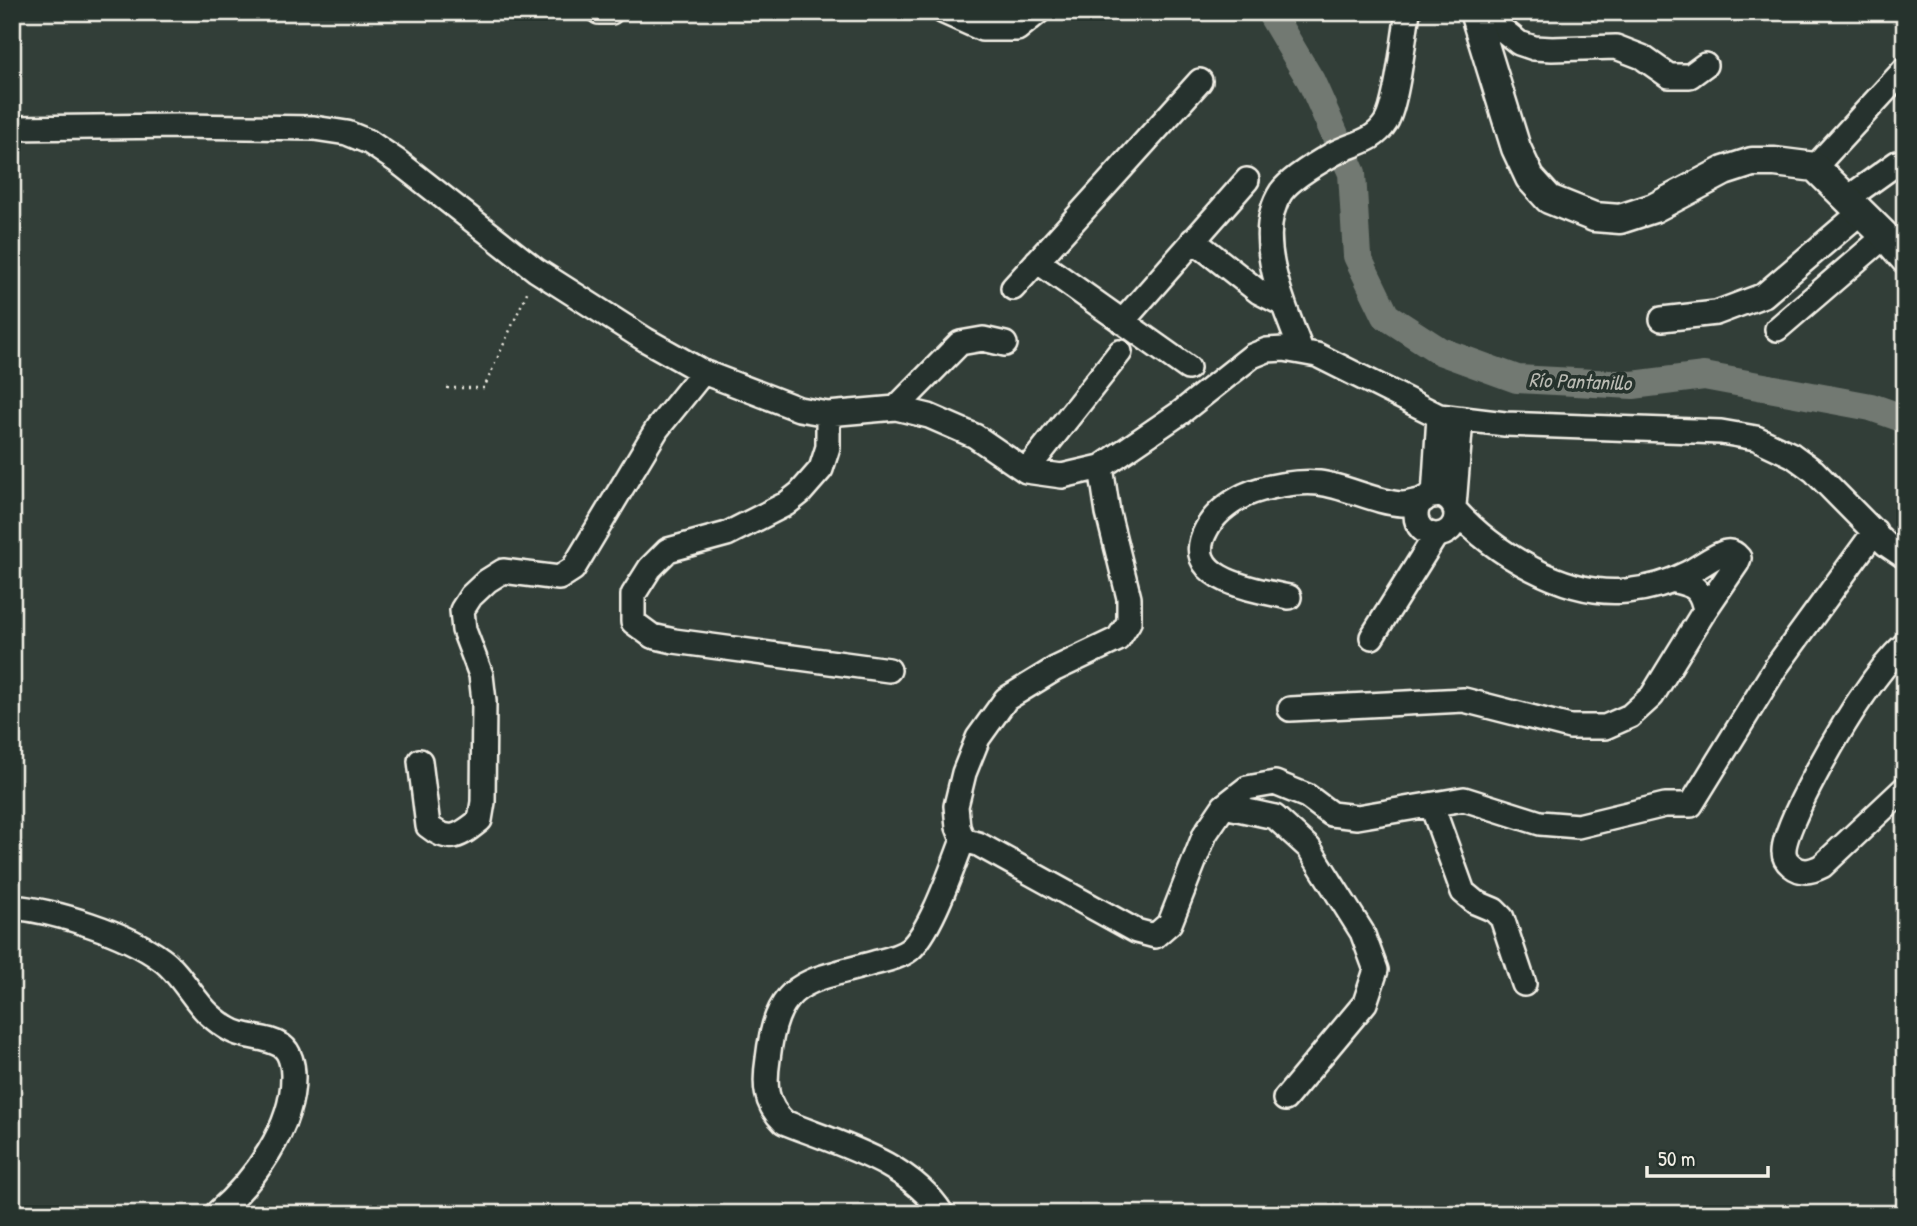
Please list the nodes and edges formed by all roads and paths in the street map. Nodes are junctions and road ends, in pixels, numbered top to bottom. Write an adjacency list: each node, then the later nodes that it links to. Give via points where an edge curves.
1 (599, 12): 2 (street)
2 (611, 12)
3 (944, 12): 4 (street, via 982,29 1017,29)
4 (1038, 12)
5 (1408, 12): 22 (street, via 1388,119 1367,141 1310,167 1282,191 1270,219 1270,252)
6 (1474, 12): 13 (main road, via 1516,148 1530,178 1549,199 1594,217 1620,219 1752,162)
7 (1498, 17): 8 (street, via 1519,43 1534,48 1616,47 1642,57 1669,76 1690,76)
8 (1705, 65)
9 (1905, 69): 13 (street)
10 (1200, 81): 19 (street)
11 (12, 128): 20 (street, via 314,128 347,133 397,161)
12 (1905, 162): 15 (street, via 1897,163)
13 (1815, 167): 15 (main road)
14 (1247, 180): 17 (street)
15 (1855, 205): 16 (main road); 23 (street, via 1764,295 1716,313)
16 (1895, 239): 18 (main road); 25 (street)
17 (1193, 240): 22 (street, via 1259,292); 24 (street)
18 (1905, 259)
19 (1037, 261): 21 (street); 24 (street)
20 (536, 270): 30 (street); 31 (path, via 484,388)
21 (1013, 288)
22 (1283, 304): 27 (street)
23 (1662, 319)
24 (1122, 322): 29 (street)
25 (1777, 329)
26 (1005, 344): 32 (street, via 983,339 960,343)
27 (1301, 350): 34 (street); 35 (street, via 1267,350 1252,356)
28 (1120, 352): 36 (street)
29 (1188, 368)
30 (703, 372): 33 (street, via 799,409); 49 (street, via 657,429 573,569 558,578 503,571 471,596 462,610 484,701 480,820 463,833 448,837 428,826)
31 (447, 388)
32 (896, 408): 33 (street); 36 (street, via 975,436)
33 (828, 414): 47 (street, via 828,447 821,469 800,493 727,534 668,550 633,595 633,622 652,636 674,641)
34 (1450, 418): 37 (street); 39 (street, via 1721,432 1756,438 1814,471)
35 (1101, 467): 36 (street, via 1062,476); 53 (street, via 1129,598 1129,622 1118,639 1006,699 978,738 964,773 956,806)
36 (1026, 471)
37 (1434, 503): 38 (street); 40 (street, via 1416,515); 40 (street, via 1454,524); 43 (street, via 1319,483 1278,486 1247,495 1223,510 1201,540 1201,556 1209,571 1236,585)
38 (1473, 530): 40 (street); 42 (street, via 1522,563 1569,586 1607,592)
39 (1875, 531): 41 (street); 52 (street, via 1776,667 1691,805 1665,805 1578,826 1540,822 1464,799)
40 (1430, 535): 45 (street)
41 (1905, 557)
42 (1672, 580): 44 (street, via 1698,589); 44 (street, via 1722,554 1736,553 1737,563)
43 (1289, 597)
44 (1705, 610): 48 (street, via 1652,696 1630,716 1605,727 1570,727 1464,700)
45 (1372, 637)
46 (1905, 644): 50 (street, via 1862,696 1821,765 1785,839 1783,855 1790,865 1807,871 1822,866)
47 (889, 670)
48 (1290, 709)
49 (420, 761)
50 (1905, 788)
51 (1224, 806): 52 (street, via 1247,788 1275,783 1307,796 1331,814 1357,817); 53 (street, via 1205,834 1170,923 1154,936 1136,932 978,844); 56 (street, via 1275,817 1309,848 1362,932 1376,970 1365,1003)
52 (1432, 806): 55 (street, via 1463,892 1503,918)
53 (963, 840): 58 (street, via 922,937 889,959 804,982 784,1002 771,1032 766,1071 767,1099 784,1122 898,1171 931,1197)
54 (12, 907): 57 (street, via 114,933 162,960 210,1015 238,1034 284,1047 293,1063 293,1093 280,1134 235,1197)
55 (1524, 984)
56 (1285, 1099)
57 (216, 1214)
58 (942, 1214)

